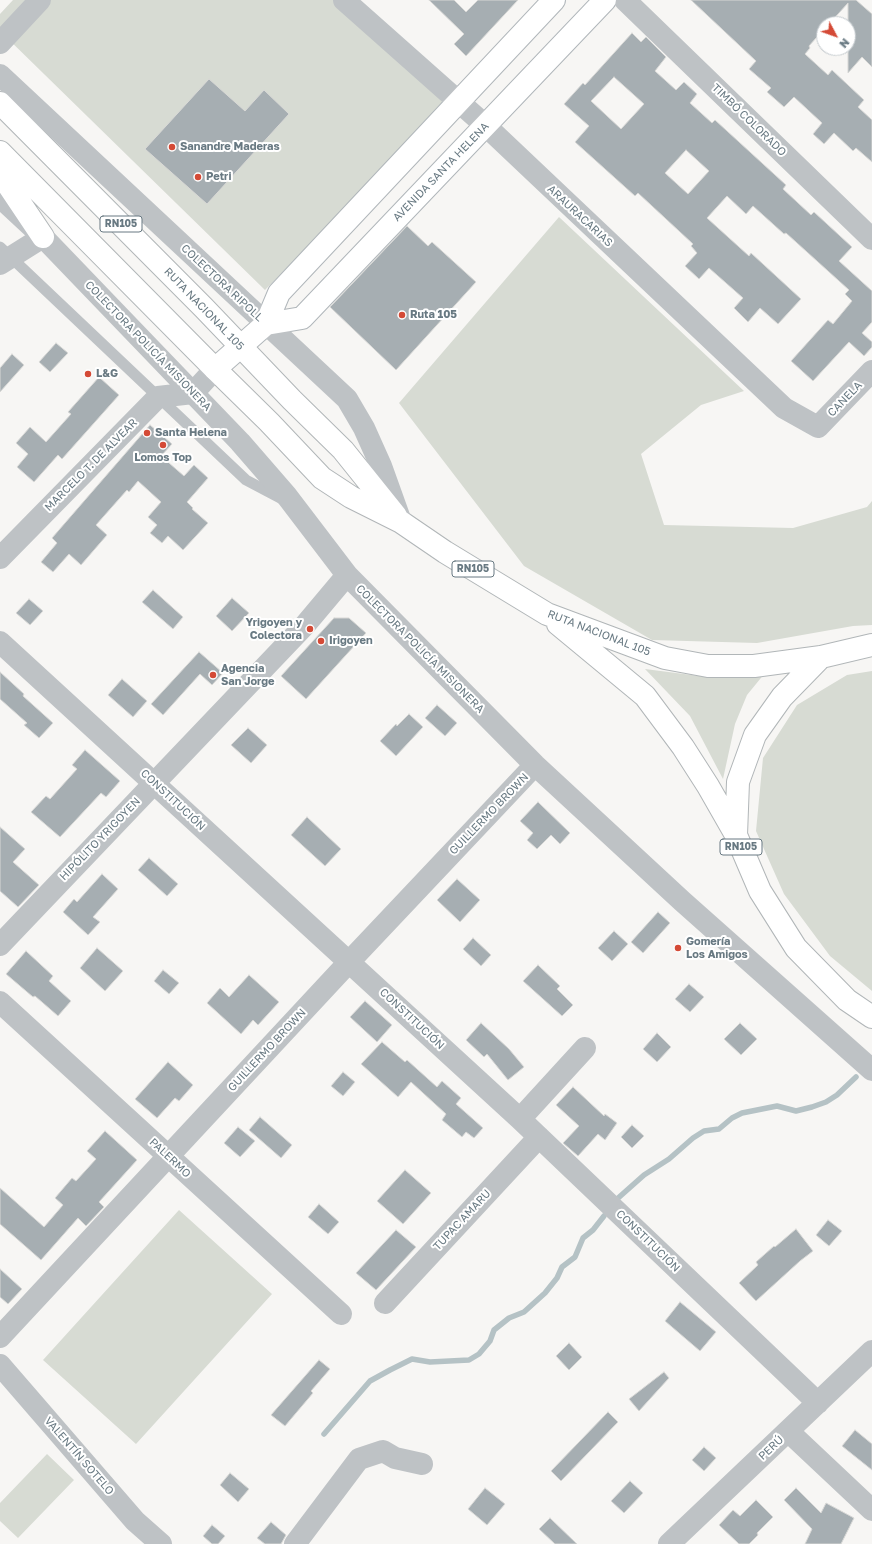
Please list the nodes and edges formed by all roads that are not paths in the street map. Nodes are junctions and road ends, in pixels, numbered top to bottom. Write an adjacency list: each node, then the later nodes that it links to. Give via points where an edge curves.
1 (40, 0): 6 (street)
2 (344, 0): 8 (street, ARAURACARIAS)
3 (554, 0): 8 (main road)
4 (605, 0): 10 (main road, AVENIDA SANTA HELENA)
5 (625, 0): 15 (street, TIMBÓ COLORADO)
6 (0, 43)
7 (0, 76): 17 (street, COLECTORA RIPOLL)
8 (458, 102): 10 (street, ARAURACARIAS); 17 (main road, via 279,293)
9 (0, 103): 18 (main road, RUTA NACIONAL 105 / RN105)
10 (486, 126): 17 (main road, AVENIDA SANTA HELENA, via 302,318); 23 (street, ARAURACARIAS, via 784,408)
11 (0, 152): 19 (main road, RUTA NACIONAL 105 / RN105)
12 (0, 173): 14 (main road)
13 (0, 197): 14 (street, COLECTORA POLICÍA MISIONERA)
14 (43, 237): 16 (street); 21 (street, COLECTORA POLICÍA MISIONERA)
15 (872, 240)
16 (4, 256): 22 (lane)
17 (266, 324): 18 (main road); 25 (street, COLECTORA RIPOLL, via 348,399 381,466)
18 (240, 346): 19 (main road); 25 (main road, RUTA NACIONAL 105 / RN105, via 343,450)
19 (215, 369): 21 (street); 25 (main road, RUTA NACIONAL 105 / RN105, via 322,478 351,497)
20 (872, 371): 23 (street, CANELA)
21 (193, 393): 22 (street); 24 (street, COLECTORA POLICÍA MISIONERA, via 240,442)
22 (158, 397): 24 (lane, via 246,480); 26 (street, MARCELO T. DE ALVEAR)
23 (818, 427)
24 (293, 505): 27 (street, COLECTORA POLICÍA MISIONERA)
25 (401, 522): 28 (main road, RUTA NACIONAL 105 / RN105)
26 (0, 558)
27 (347, 575): 32 (street, COLECTORA POLICÍA MISIONERA); 33 (street, HIPÓLITO YRIGOYEN, via 305,625)
28 (546, 614): 31 (main road, RUTA NACIONAL 105 / RN105, via 665,658 708,666 754,666); 34 (main road, RN105, via 645,696 684,747)
29 (0, 642): 33 (street, CONSTITUCIÓN)
30 (872, 646): 31 (main road, RN105)
31 (821, 657): 34 (main road, RN105, via 782,697 755,735 738,782)
32 (535, 766): 36 (street, GUILLERMO BROWN); 40 (street, COLECTORA POLICÍA MISIONERA)
33 (154, 783): 35 (street, HIPÓLITO YRIGOYEN); 36 (street, CONSTITUCIÓN)
34 (736, 835): 38 (main road, RN105, via 760,891 796,948 847,1000)
35 (0, 945)
36 (349, 962): 41 (street, CONSTITUCIÓN); 43 (street, GUILLERMO BROWN)
37 (0, 1002): 43 (street, PALERMO)
38 (872, 1017)
39 (585, 1048): 41 (street)
40 (872, 1070)
41 (520, 1119): 42 (street, CONSTITUCIÓN)
42 (539, 1137): 44 (street, TUPAC AMARU); 49 (street, CONSTITUCIÓN)
43 (168, 1156): 45 (street, PALERMO); 46 (street, GUILLERMO BROWN)
44 (385, 1303)
45 (341, 1314)
46 (0, 1337)
47 (872, 1351): 49 (street, PERÚ)
48 (0, 1365): 53 (street, VALENTÍN SOTELO, via 135,1521)
49 (818, 1403): 50 (street, PERÚ)
50 (789, 1432): 52 (street); 55 (street, PERÚ)
51 (422, 1464): 54 (street, via 395,1458 383,1451 359,1459)
52 (872, 1510)
53 (161, 1544)
54 (295, 1544)
55 (669, 1544)

